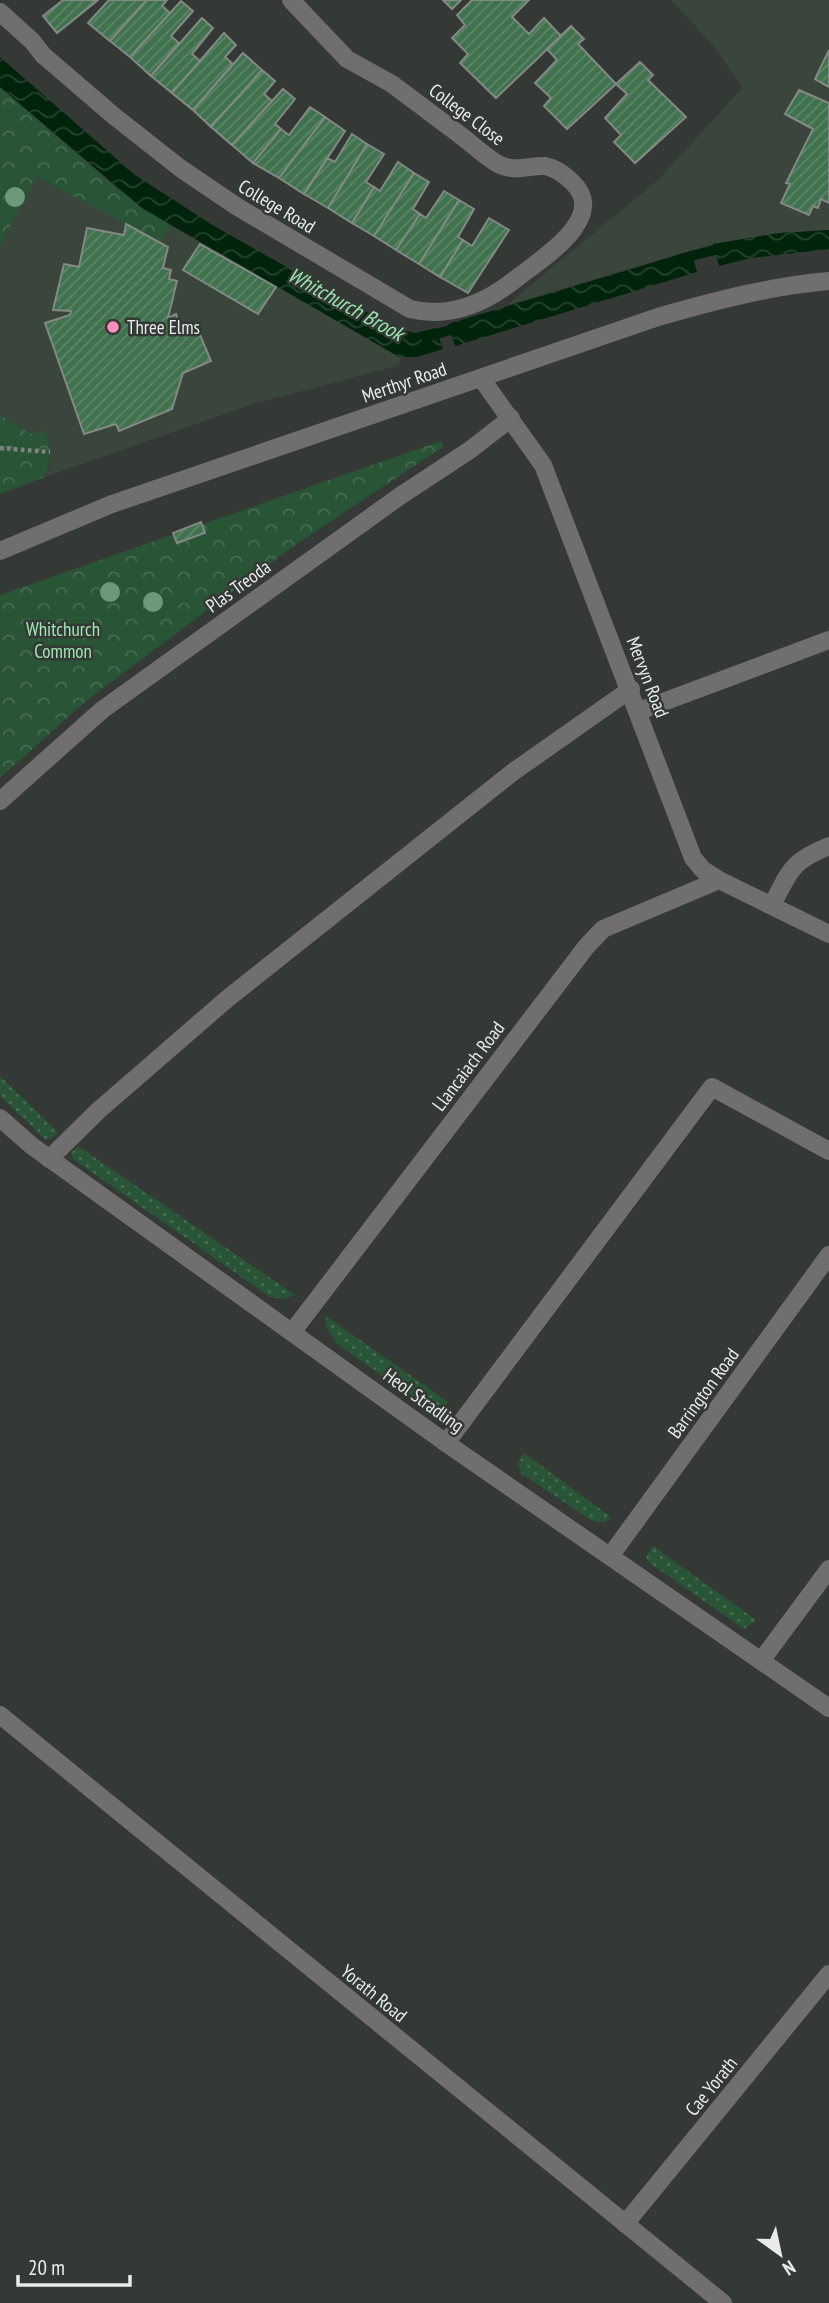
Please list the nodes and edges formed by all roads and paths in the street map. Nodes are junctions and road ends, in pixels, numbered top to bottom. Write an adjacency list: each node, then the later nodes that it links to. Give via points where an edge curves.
1 (291, 0): 3 (street, College Close, via 347,60 392,84 500,165 524,170 544,166 563,173 576,186 582,203 580,222)
2 (0, 12): 3 (street, College Road, via 114,117 180,168 410,309 442,312 496,295)
3 (563, 242)
4 (829, 281): 5 (street, Merthyr Road, via 719,299)
5 (481, 378): 6 (street, Mervyn Road); 9 (street, Merthyr Road, via 112,504)
6 (511, 418): 11 (street, Mervyn Road, via 543,465); 13 (street, Plas Treoda, via 102,710)
7 (0, 448): 8 (path)
8 (50, 452)
9 (0, 551)
10 (829, 640): 12 (street)
11 (631, 689): 12 (street, Mervyn Road); 20 (street, via 513,772 227,999)
12 (639, 711): 15 (street, Mervyn Road, via 694,858)
13 (0, 801)
14 (829, 846): 16 (street, via 799,861)
15 (719, 880): 16 (street, Mervyn Road); 22 (street, Llancaiach Road, via 603,929)
16 (772, 905): 17 (street, Mervyn Road)
17 (829, 934)
18 (0, 1118): 20 (street, Heol Stradling)
19 (829, 1151): 23 (street, via 712,1087)
20 (49, 1159): 22 (street, Heol Stradling)
21 (829, 1255): 24 (street, Barrington Road)
22 (293, 1331): 23 (street, Heol Stradling)
23 (446, 1443): 24 (street, Heol Stradling)
24 (611, 1555): 26 (street, Heol Stradling)
25 (829, 1569): 26 (street)
26 (761, 1661): 27 (street, Heol Stradling)
27 (829, 1708)
28 (0, 1715): 30 (street, Yorath Road)
29 (829, 1974): 30 (street, Cae Yorath)
30 (625, 2224): 31 (street, Yorath Road)
31 (722, 2303)

